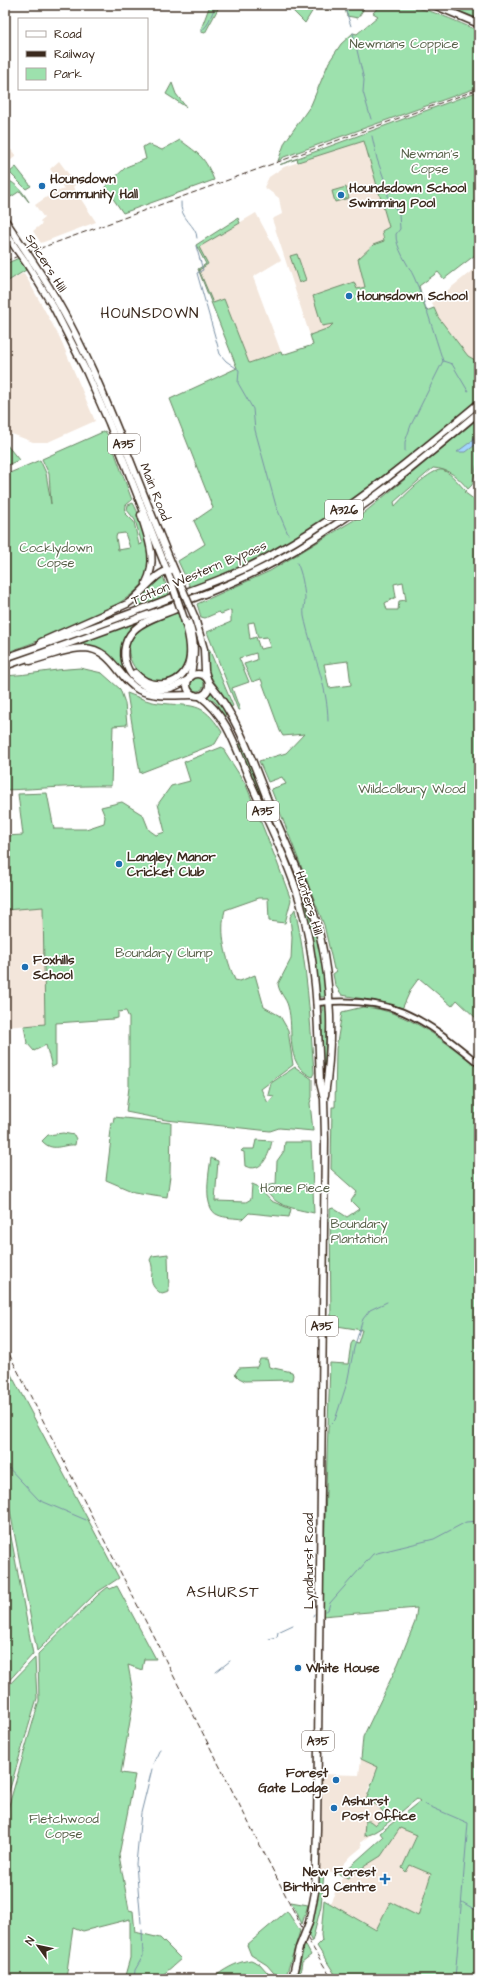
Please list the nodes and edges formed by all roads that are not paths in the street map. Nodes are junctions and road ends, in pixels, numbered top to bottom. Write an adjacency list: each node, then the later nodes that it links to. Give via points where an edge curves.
1 (434, 5): 2 (main road)
2 (479, 24)
3 (5, 220): 5 (main road, Spicers Hill / A35)
4 (5, 232): 5 (main road, Spicers Hill / A35)
5 (20, 248): 6 (main road, Spicers Hill / A35, bridge)
6 (30, 263): 7 (main road, Spicers Hill / A35); 8 (main road, Spicers Hill / A35)
7 (68, 319): 13 (main road, Main Road / A35, via 95,374)
8 (62, 323): 11 (main road, Main Road / A35, via 99,400)
9 (479, 403): 18 (main road, Totton Western Bypass / A326, via 407,463 341,512 275,554 145,608)
10 (479, 412): 14 (main road, Totton Western Bypass / A326, via 412,469 343,521 278,560)
11 (139, 500): 12 (main road, Main Road / A35); 15 (main road, via 152,565 148,580)
12 (168, 570): 13 (main road); 15 (main road, via 152,580); 16 (main road, Main Road / A35, bridge)
13 (176, 573): 21 (main road, Main Road / A35, bridge, via 195,618 204,649 204,667)
14 (221, 587): 17 (main road, via 137,628 128,639); 19 (main road, Totton Western Bypass / A326)
15 (137, 598): 18 (main road)
16 (186, 622): 17 (main road, via 190,645 189,660 185,670 174,681 161,685 145,682 134,672); 20 (main road, Main Road / A35, via 194,638 195,650)
17 (125, 652): 20 (main road, via 128,672 142,685 166,690)
18 (5, 658)
19 (5, 666): 22 (main road, via 73,649 90,649 106,656 128,682 144,692 157,695)
20 (190, 678): 21 (main road, via 199,674); 22 (main road, via 187,688)
21 (208, 680): 22 (main road, via 208,689); 23 (main road, Hunters Hill / A35, via 235,720 314,914 324,958)
22 (197, 695): 24 (main road, Hunters Hill / A35, via 210,703 223,721 292,880 309,936)
23 (329, 1002): 24 (street); 25 (street, via 367,1003 404,1013 437,1032); 26 (main road, Hunters Hill / A35, via 328,1076)
24 (316, 1003): 26 (main road, Hunters Hill / A35, via 320,1083)
25 (479, 1064)
26 (324, 1099): 27 (main road, Hunters Hill / A35)
27 (325, 1139): 28 (main road, Lyndhurst Road / A35, bridge, via 317,1845 315,1892 309,1923 299,1948)
28 (292, 1979)

